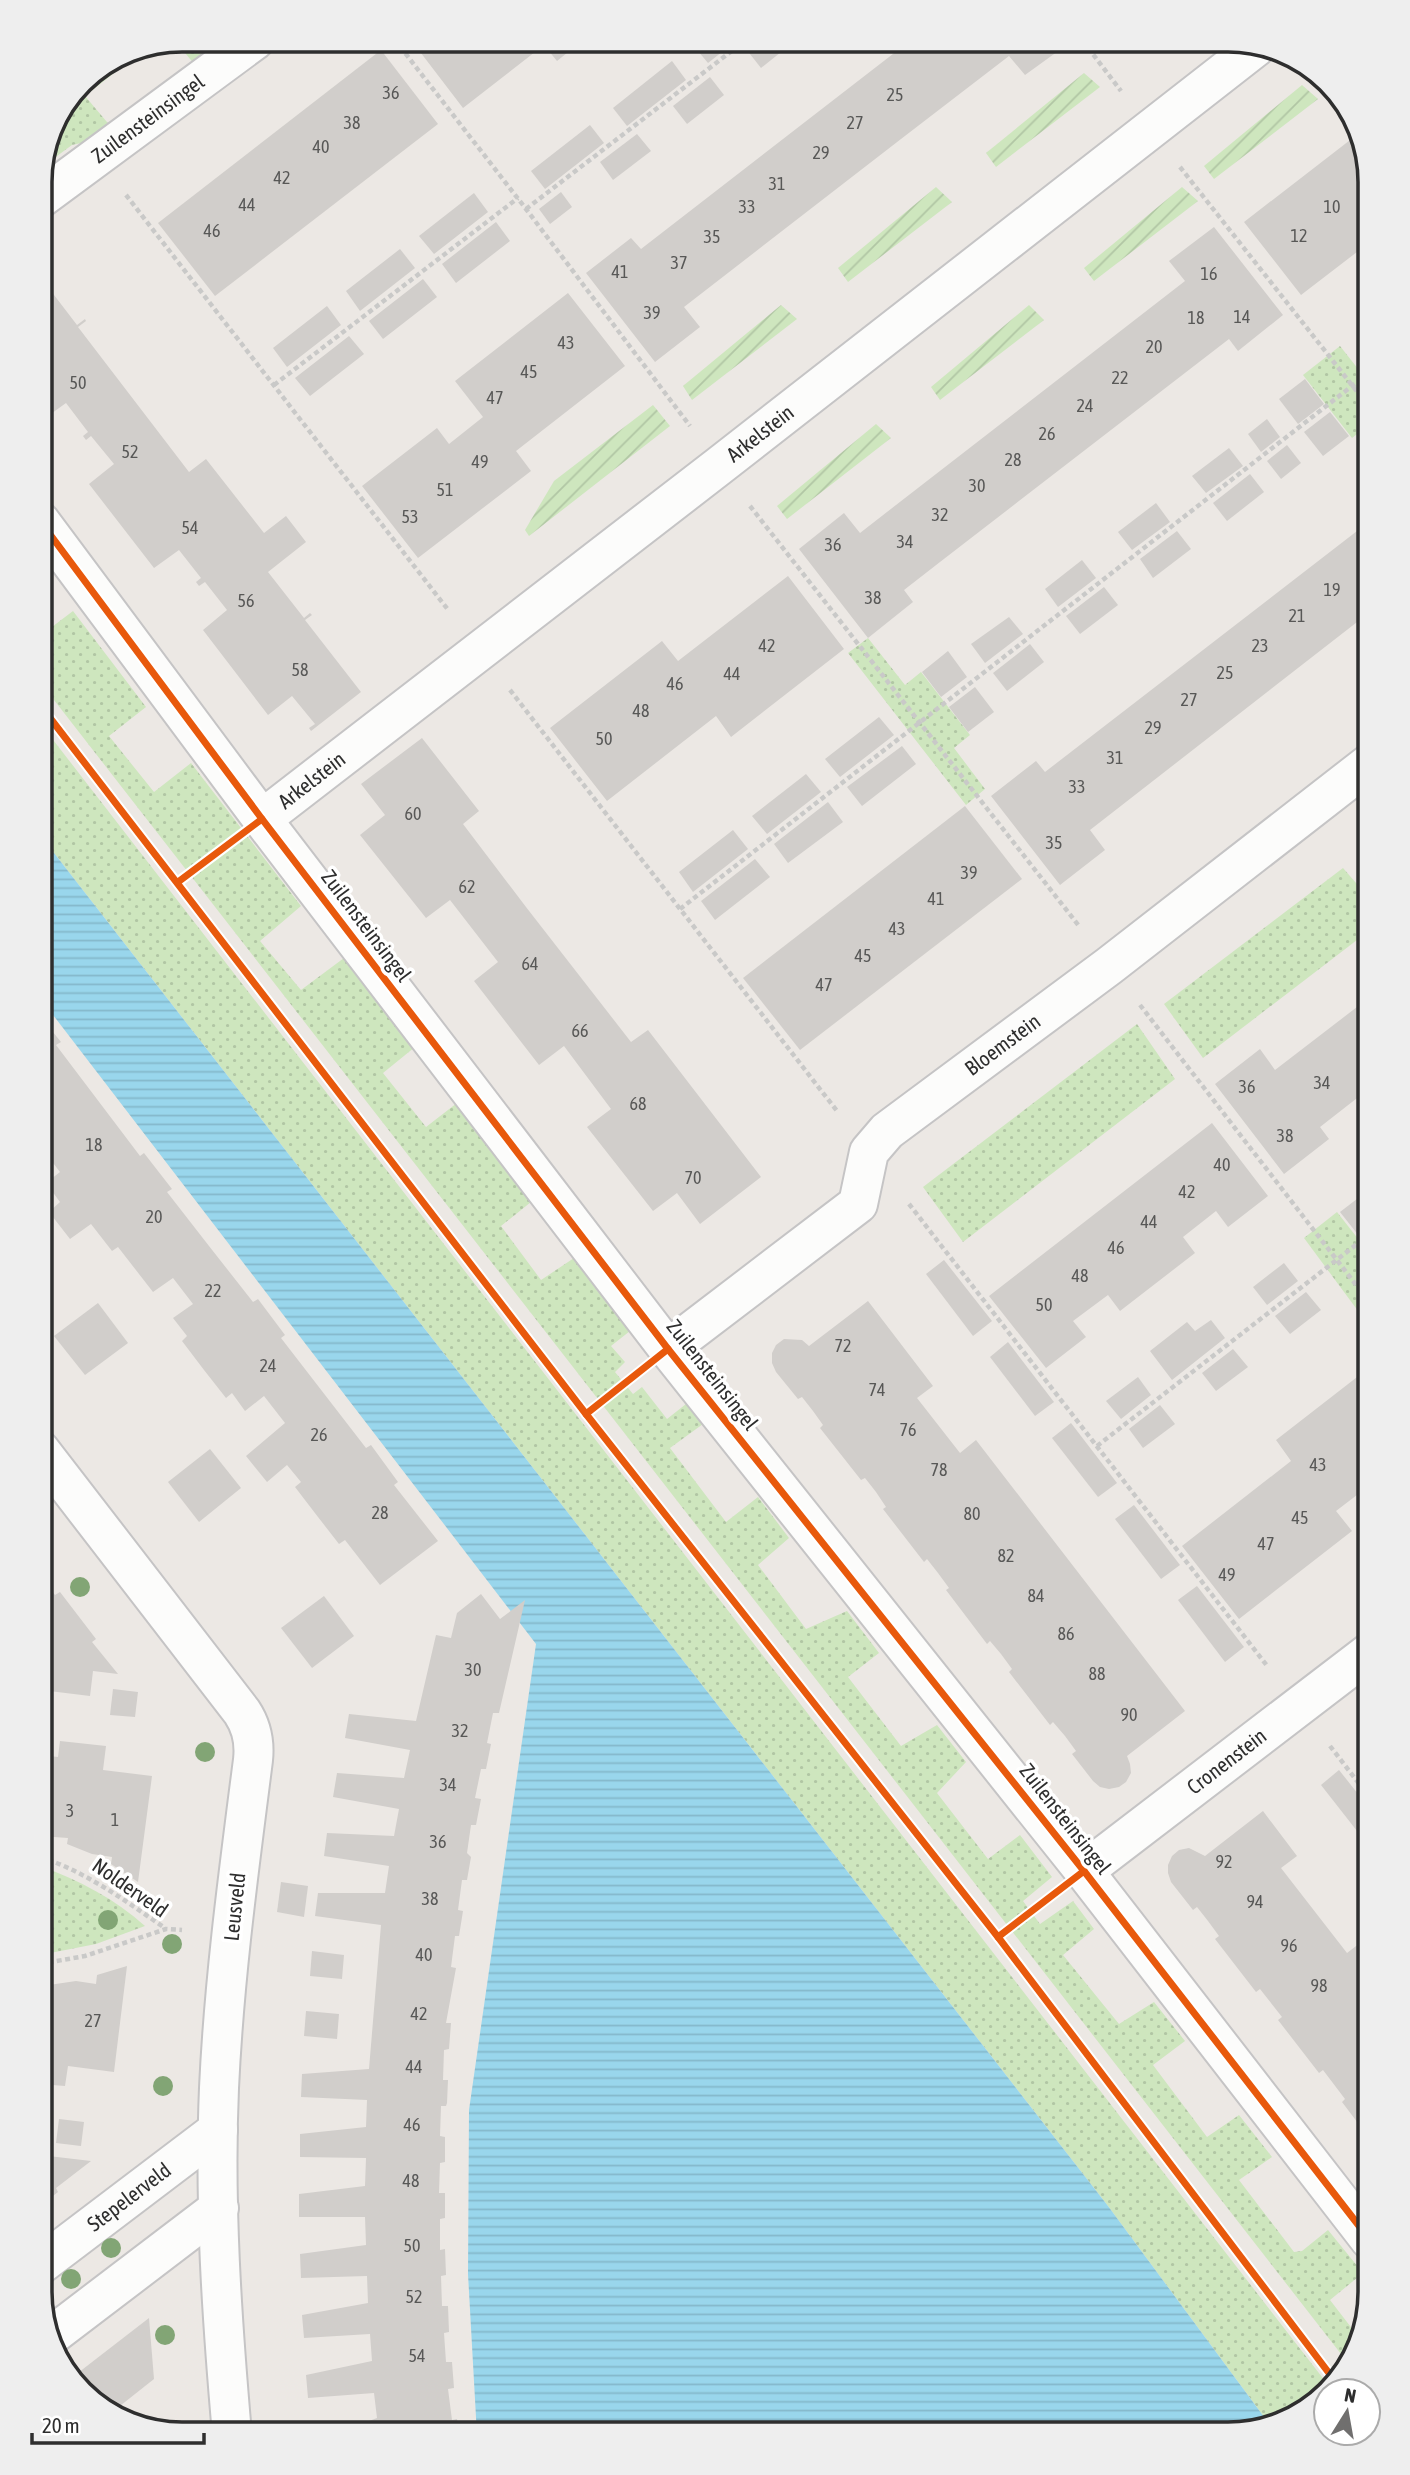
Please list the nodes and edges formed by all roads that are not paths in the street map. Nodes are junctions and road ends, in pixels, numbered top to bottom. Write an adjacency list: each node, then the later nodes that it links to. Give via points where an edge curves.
1 (237, 53): 3 (street, Zuilensteinsingel)
2 (1247, 54): 6 (street, Arkelstein)
3 (53, 189)
4 (53, 539): 6 (street, Zuilensteinsingel)
5 (1358, 772): 7 (street, Bloemstein, via 1109,966 887,1130 869,1152 858,1204)
6 (262, 818): 7 (street, Zuilensteinsingel)
7 (668, 1349): 10 (street, Zuilensteinsingel)
8 (52, 1466): 11 (street, Leusveld, via 242,1712 253,1738 222,2042)
9 (1358, 1661): 10 (street, Cronenstein)
10 (1084, 1871): 13 (street, Zuilensteinsingel)
11 (218, 2130): 12 (street, Leusveld); 14 (street, Stepelerveld)
12 (219, 2208): 15 (street); 16 (street, Leusveld)
13 (1358, 2225)
14 (52, 2256)
15 (58, 2331)
16 (231, 2422)

